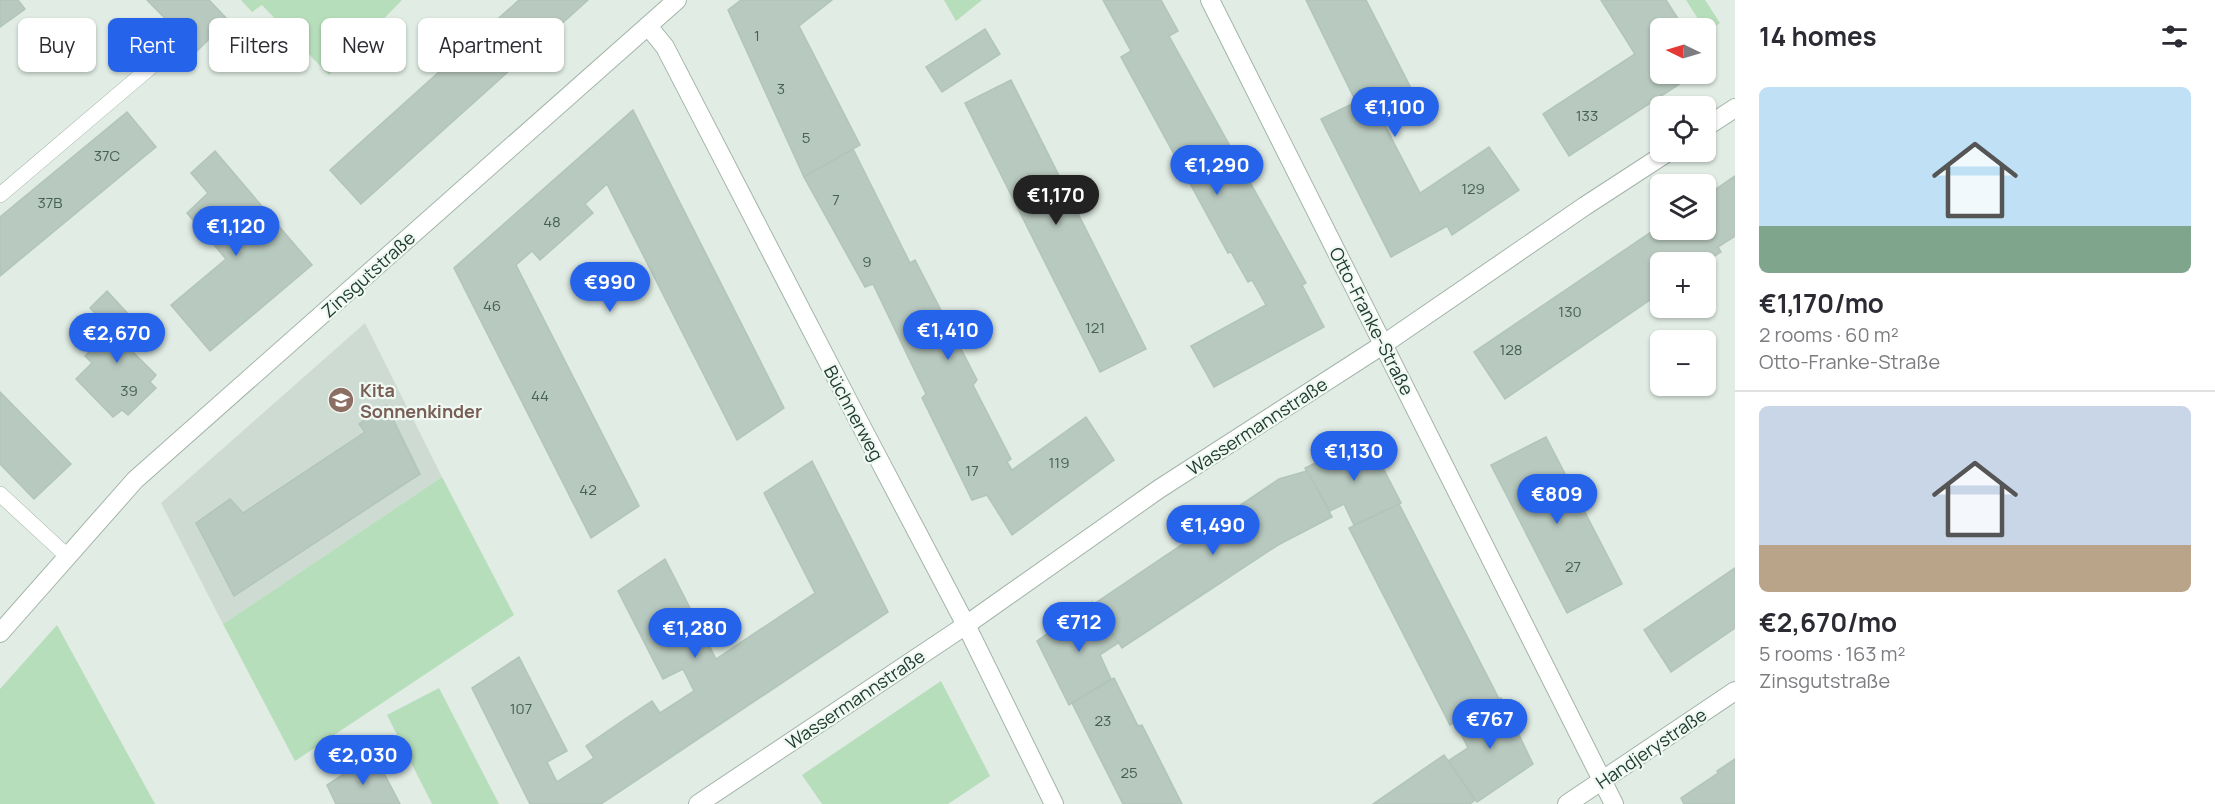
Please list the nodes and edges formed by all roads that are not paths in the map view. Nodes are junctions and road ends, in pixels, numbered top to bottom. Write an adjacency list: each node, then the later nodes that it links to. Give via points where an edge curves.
1 (677, 0): 3 (street, Zinsgutstraße)
2 (1210, 0): 9 (street, Otto-Franke-Straße)
3 (648, 26): 11 (street, Zinsgutstraße, via 135,480); 12 (street, Büchnerweg, via 665,47)
4 (145, 72): 8 (lane)
5 (1735, 108): 6 (street)
6 (1716, 120)
7 (1653, 162): 9 (street, Wassermannstraße)
8 (0, 195)
9 (1384, 344): 12 (street, Wassermannstraße, via 1159,489); 15 (street, Otto-Franke-Straße)
10 (0, 494): 11 (lane)
11 (67, 556): 13 (street, Zinsgutstraße)
12 (966, 625): 16 (street, Wassermannstraße); 17 (street, Büchnerweg)
13 (0, 633)
14 (1735, 691): 15 (street, Handjerystraße)
15 (1602, 780): 18 (street, Handjerystraße); 19 (street, Otto-Franke-Straße)
16 (698, 804)
17 (1054, 804)
18 (1567, 804)
19 (1614, 804)

